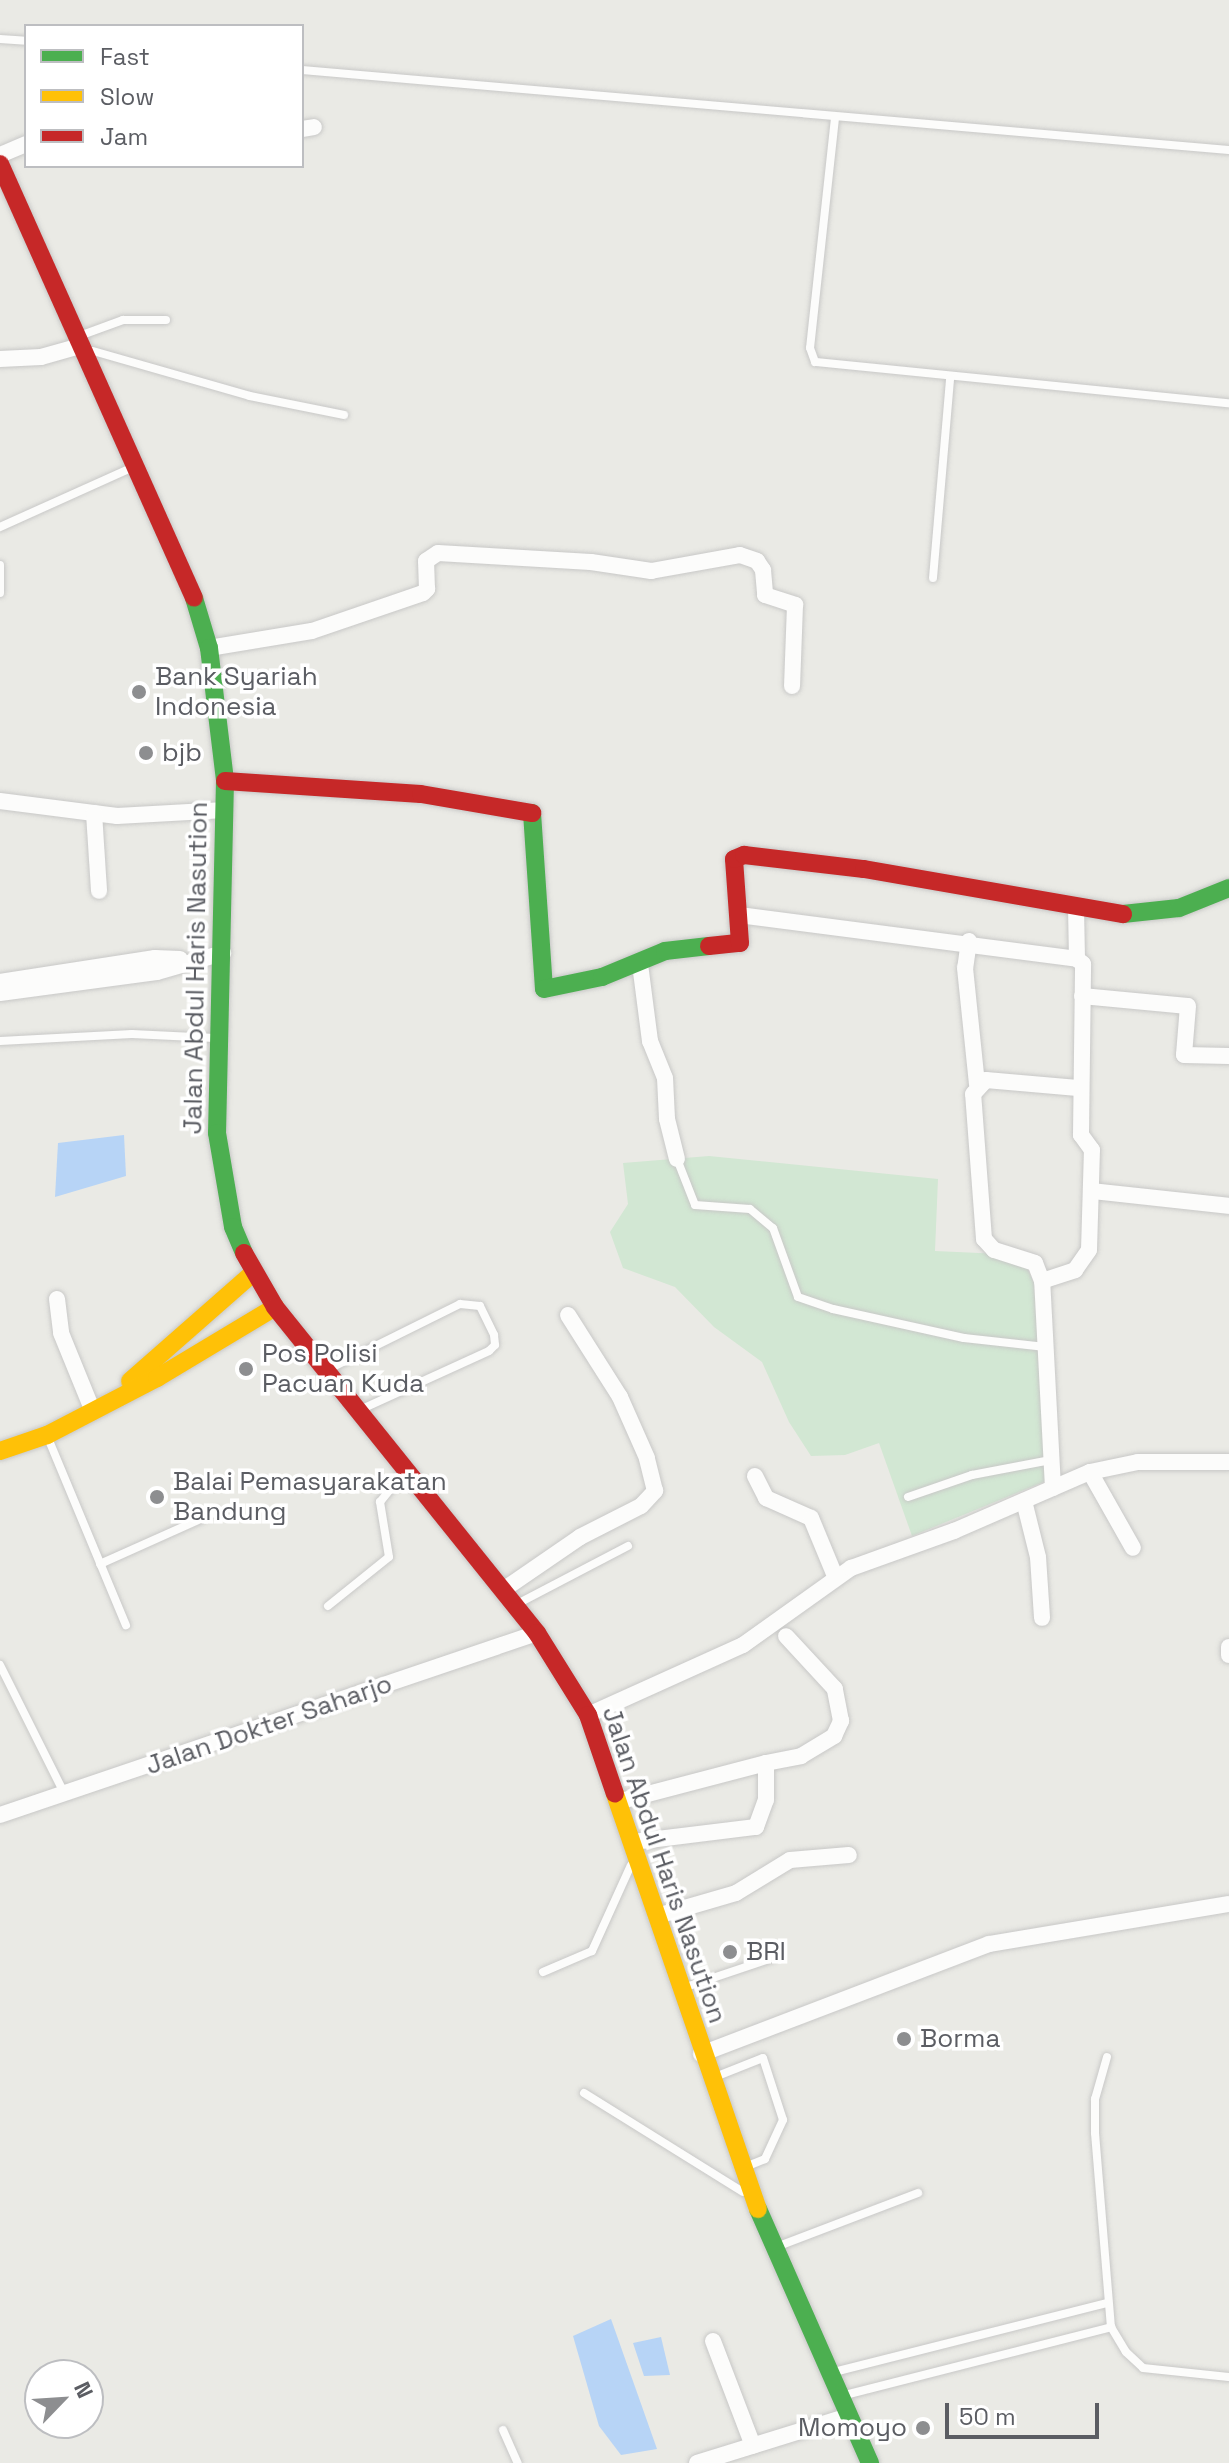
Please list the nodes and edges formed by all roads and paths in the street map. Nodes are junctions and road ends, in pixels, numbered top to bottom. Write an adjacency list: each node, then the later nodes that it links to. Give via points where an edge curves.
1 (0, 39): 2 (lane)
2 (24, 41)
3 (304, 70): 4 (lane)
4 (835, 118): 6 (lane); 12 (lane, via 812,356 823,365)
5 (24, 145): 7 (street)
6 (1229, 150)
7 (0, 155)
8 (0, 164): 10 (main road, Jalan Abdul Haris Nasution)
9 (166, 320): 10 (lane, via 123,320)
10 (79, 344): 11 (street, via 41,357); 14 (lane, via 250,396); 15 (main road, Jalan Abdul Haris Nasution)
11 (0, 359)
12 (950, 378): 13 (lane); 18 (lane)
13 (1229, 403)
14 (344, 415)
15 (135, 466): 16 (lane); 20 (main road, Jalan Abdul Haris Nasution, via 189,581)
16 (0, 527)
17 (0, 565): 19 (lane)
18 (933, 578)
19 (0, 593)
20 (209, 648): 21 (street, via 312,631 423,593 426,561 438,553 651,571 740,555 757,561 763,570 765,595 795,605); 22 (main road, Jalan Abdul Haris Nasution)
21 (792, 686)
22 (225, 781): 24 (main road, Jalan Abdul Haris Nasution); 34 (main road, via 526,807 533,817 544,989)
23 (0, 801): 25 (street)
24 (225, 810): 25 (street, via 142,816); 31 (main road, Jalan Abdul Haris Nasution)
25 (94, 813): 27 (street)
26 (1229, 888): 28 (main road, via 1179,908 1118,915)
27 (99, 891)
28 (1076, 909): 29 (main road, via 864,869 744,855 734,859); 32 (street)
29 (739, 915): 30 (street); 34 (main road, via 740,943 665,951)
30 (969, 941): 32 (street); 41 (street, via 965,968)
31 (223, 953): 33 (street); 38 (main road, Jalan Abdul Haris Nasution)
32 (1077, 959): 37 (street, via 1083,964)
33 (186, 960): 35 (street, via 155,958); 36 (street, via 157,972)
34 (640, 964): 43 (street, via 650,1041 665,1078 667,1119)
35 (0, 982)
36 (0, 993)
37 (1082, 996): 40 (street, via 1188,1006 1184,1055); 42 (street)
38 (217, 1038): 39 (lane, via 132,1034); 46 (main road, Jalan Abdul Haris Nasution, via 223,1185)
39 (0, 1041)
40 (1229, 1056)
41 (977, 1084): 42 (street); 47 (street, via 973,1094 984,1239 994,1250 1035,1263)
42 (1078, 1088): 44 (street, via 1081,1135 1092,1150)
43 (677, 1159): 51 (lane, via 695,1205 750,1209 773,1228 798,1297 964,1338)
44 (1092, 1191): 45 (street); 47 (street, via 1084,1263)
45 (1229, 1206)
46 (252, 1274): 49 (main road, Jalan Abdul Haris Nasution); 53 (main road)
47 (1042, 1281): 51 (street)
48 (57, 1299): 54 (street, via 72,1365)
49 (275, 1307): 52 (main road, Jalan Abdul Haris Nasution); 53 (main road, via 195,1358)
50 (568, 1315): 71 (street, via 620,1397 647,1458 655,1491 641,1506 580,1537)
51 (1046, 1347): 58 (street)
52 (327, 1370): 55 (main road, Jalan Abdul Haris Nasution); 55 (lane, via 460,1304 480,1306 494,1335 489,1351)
53 (113, 1397): 54 (main road)
54 (92, 1409): 56 (main road)
55 (359, 1411): 60 (main road, Jalan Abdul Haris Nasution)
56 (47, 1435): 57 (main road); 69 (lane)
57 (0, 1451)
58 (1052, 1460): 63 (street); 64 (lane, via 972,1475)
59 (1229, 1462): 61 (street, via 1138,1462)
60 (406, 1471): 71 (main road, Jalan Abdul Haris Nasution); 72 (lane, via 380,1502 389,1557)
61 (1090, 1472): 63 (street); 68 (street)
62 (755, 1476): 70 (street, via 766,1498 811,1518)
63 (1053, 1488): 65 (street)
64 (908, 1497)
65 (1024, 1501): 70 (street); 74 (street, via 1038,1557)
66 (216, 1512): 69 (lane)
67 (628, 1546): 73 (lane, via 545,1585)
68 (1133, 1548)
69 (100, 1564): 75 (lane)
70 (835, 1576): 81 (street, via 797,1611 743,1645)
71 (503, 1590): 73 (main road, Jalan Abdul Haris Nasution)
72 (328, 1606)
73 (515, 1606): 76 (main road, Jalan Abdul Haris Nasution)
74 (1042, 1618)
75 (126, 1625)
76 (537, 1633): 81 (main road, Jalan Abdul Haris Nasution, via 563,1666); 83 (street, Jalan Dokter Saharjo)
77 (786, 1636): 82 (street, via 835,1689 841,1721 826,1744)
78 (1229, 1647): 79 (street)
79 (1229, 1655)
80 (0, 1665): 83 (lane)
81 (588, 1715): 84 (main road, Jalan Abdul Haris Nasution)
82 (766, 1763): 84 (street); 86 (street, via 764,1811 756,1827)
83 (64, 1794): 85 (street, Jalan Dokter Saharjo)
84 (621, 1801): 86 (main road, Jalan Abdul Haris Nasution)
85 (0, 1815)
86 (635, 1848): 89 (main road, Jalan Abdul Haris Nasution); 91 (lane, via 592,1951)
87 (849, 1855): 89 (street, via 790,1860 744,1889)
88 (1229, 1904): 93 (street, via 989,1944)
89 (657, 1916): 92 (main road, Jalan Abdul Haris Nasution)
90 (772, 1958): 92 (lane)
91 (543, 1972)
92 (680, 1989): 93 (main road, Jalan Abdul Haris Nasution)
93 (701, 2054): 95 (main road, Jalan Abdul Haris Nasution)
94 (1107, 2057): 101 (lane, via 1095,2099)
95 (710, 2079): 97 (main road, Jalan Abdul Haris Nasution); 97 (lane, via 763,2058 783,2120 765,2159)
96 (584, 2093): 99 (lane)
97 (742, 2168): 99 (main road, Jalan Abdul Haris Nasution)
98 (918, 2193): 100 (lane)
99 (754, 2199): 100 (main road, Jalan Abdul Haris Nasution)
100 (772, 2249): 104 (main road, Jalan Abdul Haris Nasution)
101 (1106, 2303): 102 (lane); 104 (lane)
102 (1111, 2327): 105 (lane, via 1143,2368); 106 (lane)
103 (713, 2341): 109 (street)
104 (829, 2373): 106 (main road, Jalan Abdul Haris Nasution)
105 (1229, 2377)
106 (840, 2396): 107 (main road, Jalan Abdul Haris Nasution)
107 (849, 2416): 109 (street); 112 (main road, Jalan Abdul Haris Nasution)
108 (503, 2430): 110 (lane)
109 (753, 2446): 111 (street)
110 (518, 2463)
111 (697, 2463)
112 (870, 2463)

